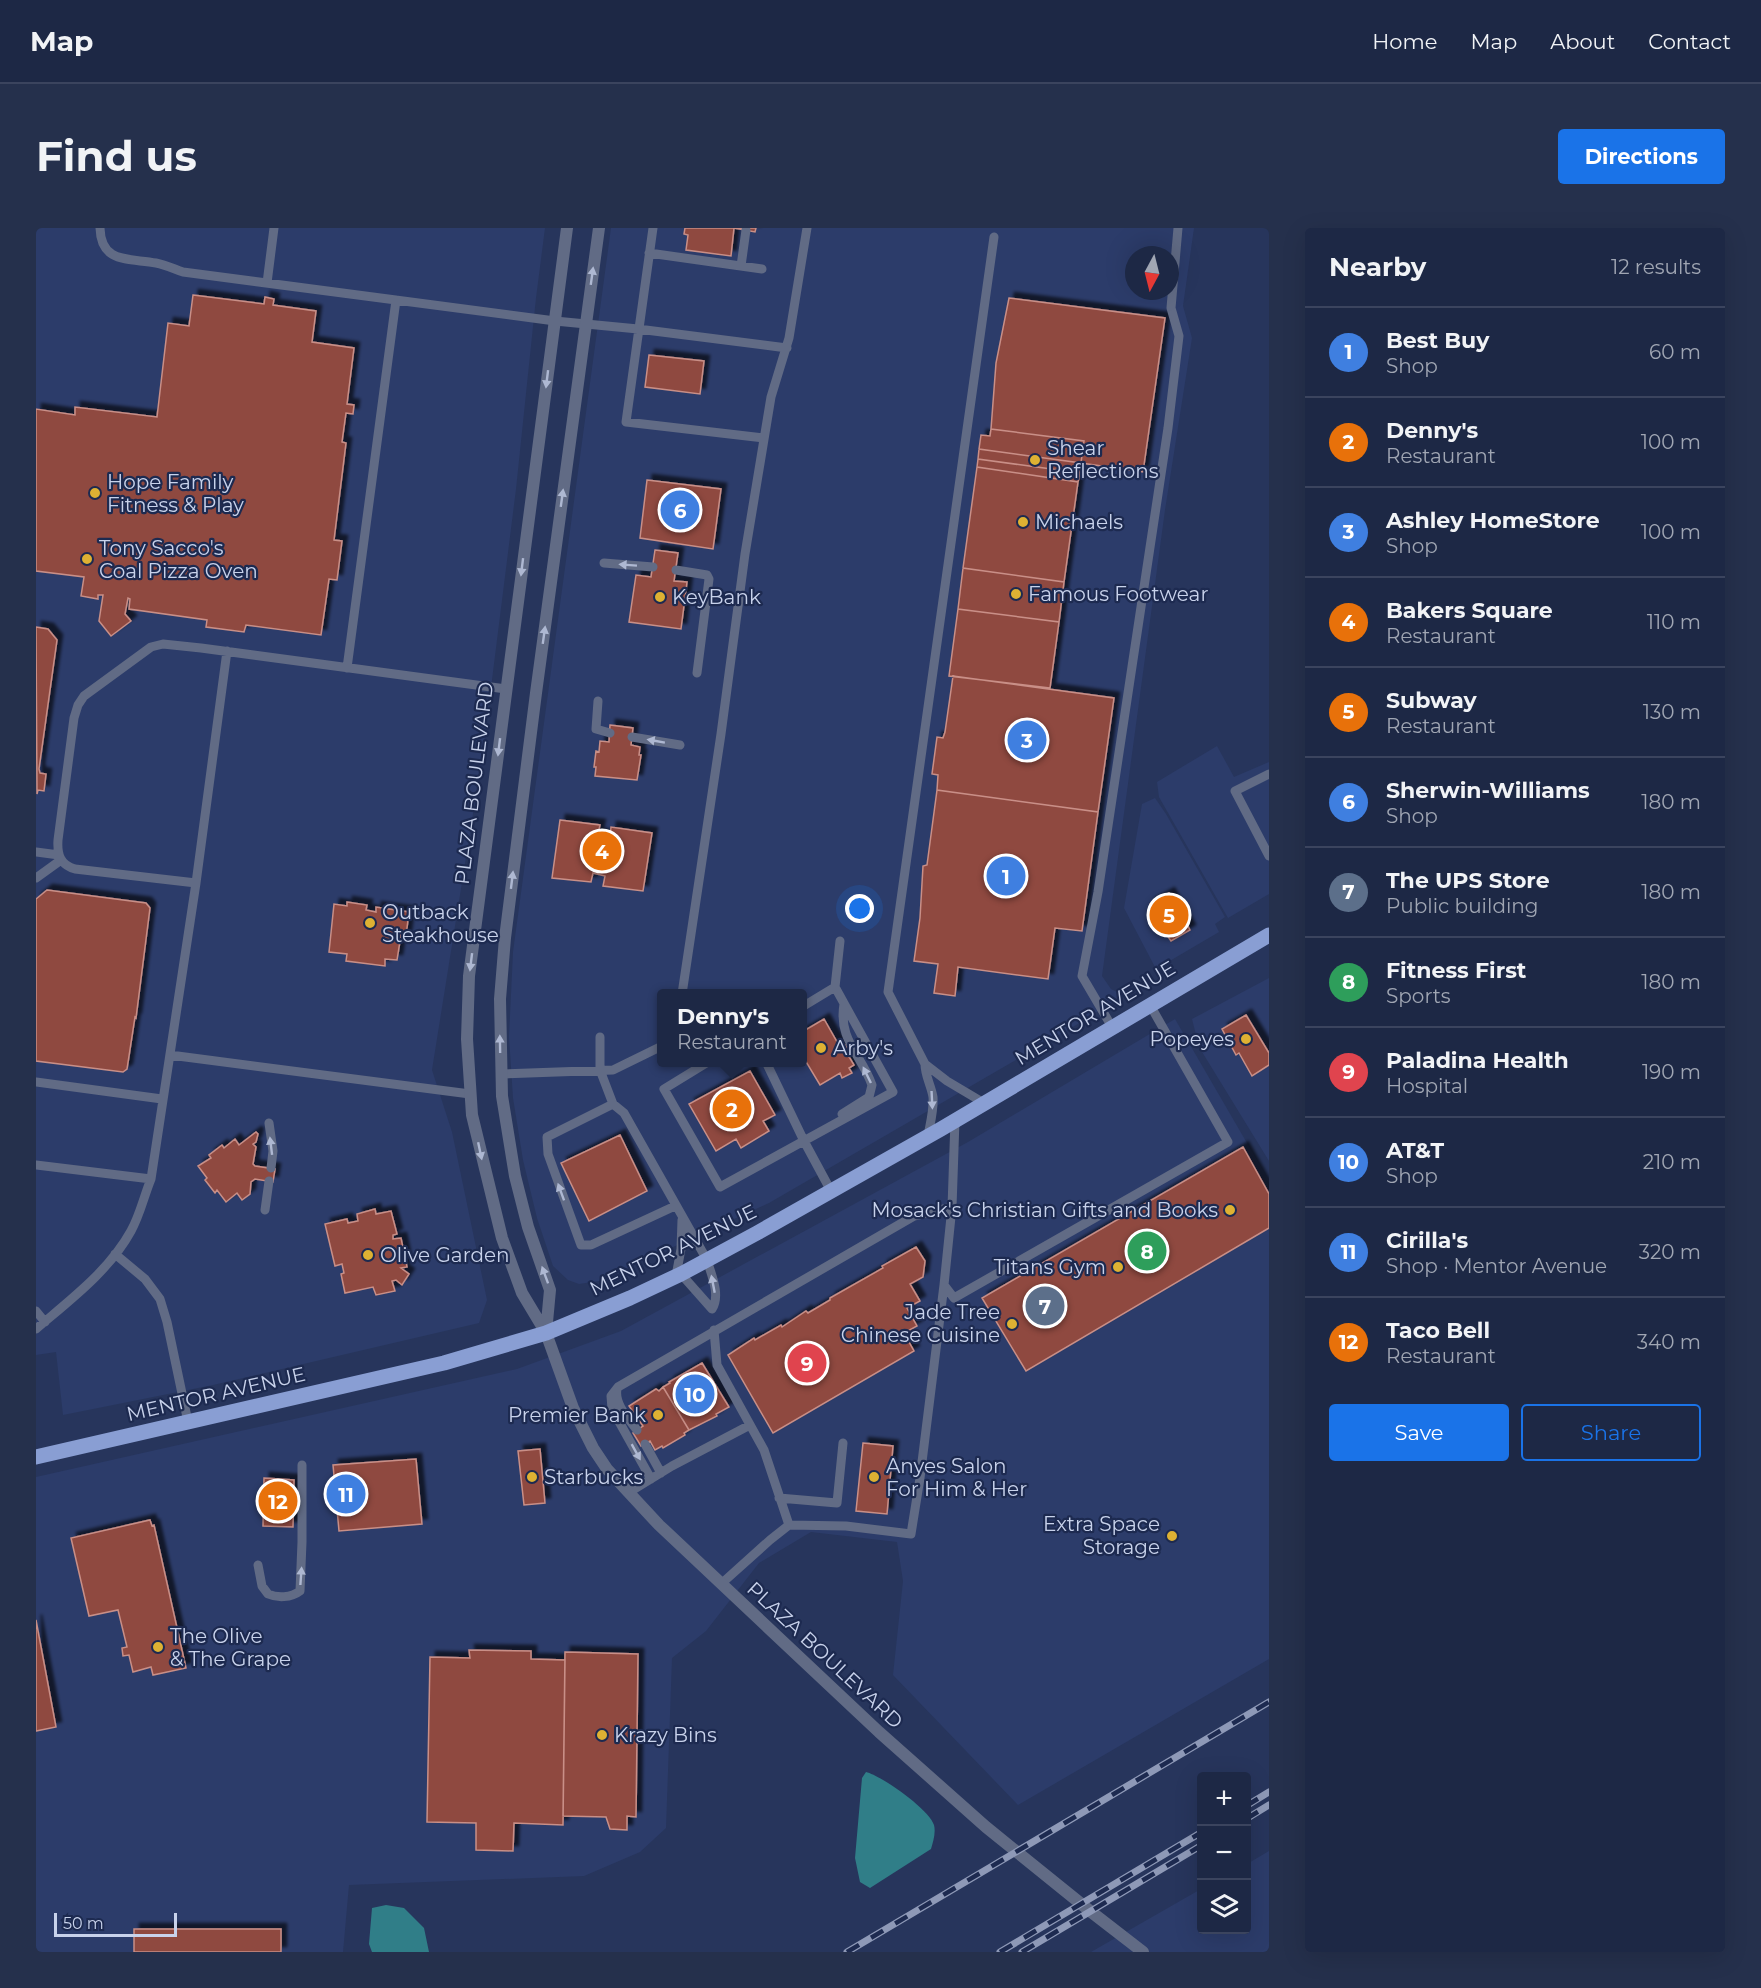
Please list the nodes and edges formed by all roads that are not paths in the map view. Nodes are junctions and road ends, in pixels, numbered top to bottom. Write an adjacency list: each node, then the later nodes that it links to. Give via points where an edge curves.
1 (100, 228): 13 (lane, via 102,244 115,256 183,272)
2 (274, 228): 13 (lane)
3 (567, 228): 15 (street, PLAZA BOULEVARD)
4 (599, 228): 16 (street, PLAZA BOULEVARD, one-way to 4)
5 (652, 228): 10 (lane)
6 (807, 228): 18 (lane)
7 (1178, 228): 44 (lane, via 1171,308 1179,336 1168,428 1082,976)
8 (746, 230): 11 (lane)
9 (994, 237): 48 (lane, via 888,992)
10 (649, 252): 11 (lane); 17 (lane)
11 (741, 266): 12 (lane)
12 (762, 269)
13 (267, 283): 14 (lane)
14 (396, 300): 15 (lane); 24 (lane)
15 (555, 321): 16 (lane); 26 (street, PLAZA BOULEVARD, one-way to 26)
16 (586, 324): 17 (lane); 52 (street, PLAZA BOULEVARD, one-way to 16, via 500,999 505,938)
17 (638, 329): 18 (lane); 19 (lane, via 626,422)
18 (787, 348): 19 (lane, via 771,397)
19 (764, 438): 40 (lane)
20 (604, 563): 21 (lane, one-way to 20)
21 (652, 567)
22 (676, 570): 25 (lane, via 707,575 709,579)
23 (227, 651): 24 (lane); 34 (lane, via 158,645 145,650 81,700 72,726 58,840); 36 (lane)
24 (347, 668): 26 (lane)
25 (698, 673)
26 (506, 689): 54 (street, PLAZA BOULEVARD, one-way to 54, via 469,976)
27 (598, 701): 28 (lane, via 596,729)
28 (610, 733)
29 (632, 737): 30 (lane, one-way to 29)
30 (680, 745)
31 (1269, 774): 33 (lane, via 1235,791)
32 (36, 852): 34 (lane)
33 (1269, 856)
34 (60, 857): 35 (lane); 36 (lane, via 75,869)
35 (36, 878)
36 (196, 883): 47 (lane)
37 (1269, 935): 43 (main road, MENTOR AVENUE)
38 (840, 941): 39 (lane)
39 (835, 987): 41 (lane); 42 (lane)
40 (683, 989)
41 (807, 1004)
42 (844, 1004): 60 (lane, one-way to 42, via 869,1097 872,1085 844,1031); 60 (lane, via 893,1092)
43 (1150, 1005): 44 (main road, MENTOR AVENUE); 75 (lane, via 1228,1142 954,1298)
44 (1112, 1028): 56 (main road, MENTOR AVENUE)
45 (600, 1037): 51 (lane)
46 (657, 1048): 51 (lane, via 613,1070)
47 (170, 1055): 54 (lane); 55 (lane)
48 (925, 1064): 56 (lane); 61 (lane, one-way to 61, via 933,1100)
49 (700, 1067): 62 (lane, via 664,1089 720,1187)
50 (768, 1067): 62 (lane)
51 (600, 1070): 52 (lane); 57 (lane)
52 (501, 1074): 80 (street, PLAZA BOULEVARD, one-way to 52, via 550,1290 515,1176)
53 (36, 1082): 55 (lane)
54 (470, 1094): 80 (street, PLAZA BOULEVARD, one-way to 80, via 501,1238 522,1293)
55 (162, 1099): 65 (lane)
56 (984, 1103): 58 (main road, MENTOR AVENUE)
57 (613, 1104): 68 (lane, via 624,1113); 68 (lane, one-way to 57, via 591,1245 580,1245 548,1154 547,1137)
58 (955, 1120): 61 (main road, MENTOR AVENUE); 69 (lane)
59 (269, 1123): 64 (lane, one-way to 59)
60 (825, 1130): 62 (lane)
61 (928, 1136): 67 (main road, MENTOR AVENUE)
62 (804, 1142): 67 (lane)
63 (36, 1165): 65 (lane)
64 (271, 1168)
65 (151, 1179): 72 (lane, via 130,1233)
66 (269, 1181): 70 (lane)
67 (831, 1191): 73 (main road, MENTOR AVENUE)
68 (675, 1206): 71 (lane)
69 (952, 1207): 75 (lane); 79 (lane, via 914,1216)
70 (265, 1210)
71 (682, 1218): 73 (lane); 74 (lane)
72 (116, 1254): 77 (lane); 82 (lane, via 160,1299)
73 (707, 1260): 74 (main road, MENTOR AVENUE); 74 (lane, one-way to 73, via 712,1309 716,1298)
74 (678, 1275): 80 (main road, MENTOR AVENUE)
75 (944, 1285): 93 (lane, via 911,1534 846,1526)
76 (36, 1311): 77 (lane)
77 (45, 1322): 78 (lane)
78 (36, 1329)
79 (714, 1330): 81 (lane); 83 (lane, via 717,1365)
80 (546, 1333): 82 (main road, MENTOR AVENUE, via 444,1363); 91 (street, PLAZA BOULEVARD, via 573,1408 593,1448)
81 (618, 1387): 84 (lane, via 619,1402); 90 (lane, one-way to 90, via 611,1396 612,1409)
82 (188, 1422): 87 (main road, MENTOR AVENUE)
83 (750, 1425): 89 (lane); 92 (lane, via 764,1450)
84 (637, 1430)
85 (843, 1443): 92 (lane, via 837,1503)
86 (645, 1444): 89 (lane)
87 (36, 1457)
88 (302, 1465): 94 (lane, one-way to 88, via 262,1586 268,1594 284,1597 300,1591)
89 (661, 1473): 90 (lane)
90 (651, 1479): 91 (lane)
91 (628, 1493): 95 (street, PLAZA BOULEVARD)
92 (779, 1498): 93 (lane)
93 (789, 1525): 95 (lane)
94 (258, 1565)
95 (721, 1584): 96 (street, PLAZA BOULEVARD, via 962,1807)
96 (1143, 1952)

